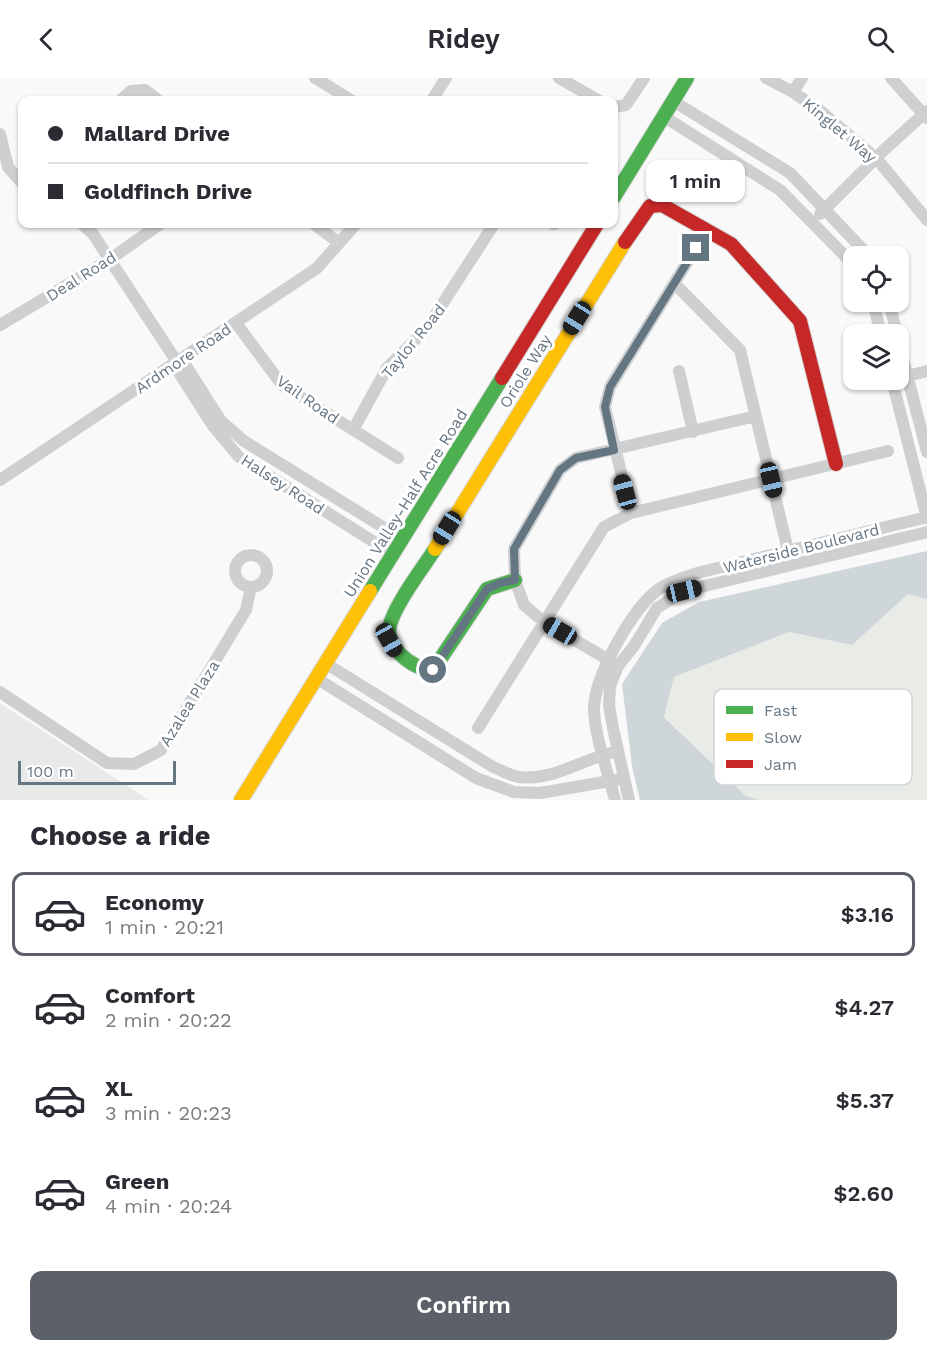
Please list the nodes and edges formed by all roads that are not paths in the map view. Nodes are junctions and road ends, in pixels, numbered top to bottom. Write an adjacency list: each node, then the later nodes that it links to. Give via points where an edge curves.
1 (315, 78): 12 (street)
2 (446, 78): 13 (street)
3 (559, 78): 14 (street)
4 (644, 78): 16 (street, via 627,105)
5 (687, 78): 15 (street)
6 (766, 78): 9 (street, Kinglet Way)
7 (802, 78): 9 (street)
8 (891, 78): 17 (street)
9 (794, 92): 22 (street, Kinglet Way)
10 (125, 96): 11 (street, via 131,91 145,90)
11 (153, 96)
12 (344, 96)
13 (435, 96)
14 (591, 96)
15 (673, 101): 18 (street); 20 (street)
16 (618, 106)
17 (926, 114): 22 (street)
18 (663, 116): 21 (street); 25 (street)
19 (0, 134): 23 (street)
20 (727, 135): 21 (street); 26 (street, via 790,173)
21 (716, 149): 28 (street, via 780,189)
22 (877, 159): 26 (street); 27 (street, Kinglet Way)
23 (4, 167): 24 (street)
24 (18, 179)
25 (618, 190)
26 (825, 209): 28 (street); 37 (street)
27 (927, 220)
28 (813, 222): 38 (street)
29 (86, 228): 39 (street, Halsey Road)
30 (154, 228): 39 (street, Deal Road)
31 (319, 228): 36 (street)
32 (352, 228): 36 (street, Ardmore Road)
33 (491, 228): 50 (street, Taylor Road, via 427,328 387,368)
34 (595, 228): 64 (street, Union Valley-Half Acre Road)
35 (707, 230): 40 (street); 56 (street, Oriole Way, via 731,244 800,321); 68 (street, Oriole Way, via 662,205 650,206 641,216 388,627 389,640 409,662 433,670 487,589)
36 (339, 243): 41 (street, Ardmore Road, via 317,268)
37 (860, 246)
38 (843, 253)
39 (109, 260): 42 (street, Deal Road); 43 (street, Halsey Road)
40 (675, 284): 49 (street, via 740,350); 52 (street, via 610,387 605,407)
41 (236, 323): 43 (street, Ardmore Road); 50 (street, Vail Road, via 282,385)
42 (0, 325)
43 (177, 362): 57 (street, Ardmore Road); 59 (street, Halsey Road, via 186,366 221,421 244,441); 60 (street, Halsey Road, via 176,368 213,426 239,457)
44 (679, 371): 51 (street)
45 (927, 372): 46 (street)
46 (909, 376)
47 (899, 390): 62 (street)
48 (902, 390): 54 (street)
49 (756, 416): 51 (street); 58 (street)
50 (353, 430): 55 (street, Vail Road)
51 (693, 432): 52 (street)
52 (614, 450): 61 (street); 68 (street, via 576,458 560,470 514,549)
53 (888, 451): 56 (street)
54 (927, 452)
55 (398, 458)
56 (836, 464): 58 (street)
57 (0, 480)
58 (771, 480): 61 (street); 65 (street)
59 (331, 495): 60 (street, via 323,501); 64 (street, Halsey Road)
60 (324, 511): 66 (street, Halsey Road)
61 (631, 513): 70 (street, via 604,527)
62 (927, 517): 65 (street, Waterside Boulevard)
63 (927, 532): 67 (street, Waterside Boulevard)
64 (402, 538): 66 (street, Union Valley-Half Acre Road)
65 (788, 552): 67 (street); 72 (street, Waterside Boulevard, via 697,573 658,590 643,604)
66 (393, 554): 71 (street, Union Valley-Half Acre Road)
67 (792, 566): 72 (street, Waterside Boulevard, via 684,591 657,608 634,646)
68 (515, 580): 70 (street, via 524,605)
69 (251, 587): 74 (street, Azalea Plaza, via 246,610 161,750 134,764 107,763)
70 (544, 622): 72 (street); 75 (street)
71 (326, 663): 73 (street, Union Valley-Half Acre Road); 77 (street, via 493,767 518,777 536,777)
72 (613, 663): 76 (street, Waterside Boulevard, via 609,705); 77 (street, Waterside Boulevard, via 597,685 594,709)
73 (316, 678): 79 (street, via 476,778 514,792 540,793); 80 (street, Union Valley-Half Acre Road)
74 (0, 692)
75 (478, 728)
76 (618, 751): 77 (street); 78 (street, Waterside Boulevard)
77 (604, 755): 79 (street, Waterside Boulevard)
78 (624, 778): 79 (street); 82 (street, Waterside Boulevard)
79 (610, 782): 81 (street, Waterside Boulevard)
80 (241, 800)
81 (615, 800)
82 (629, 800)

